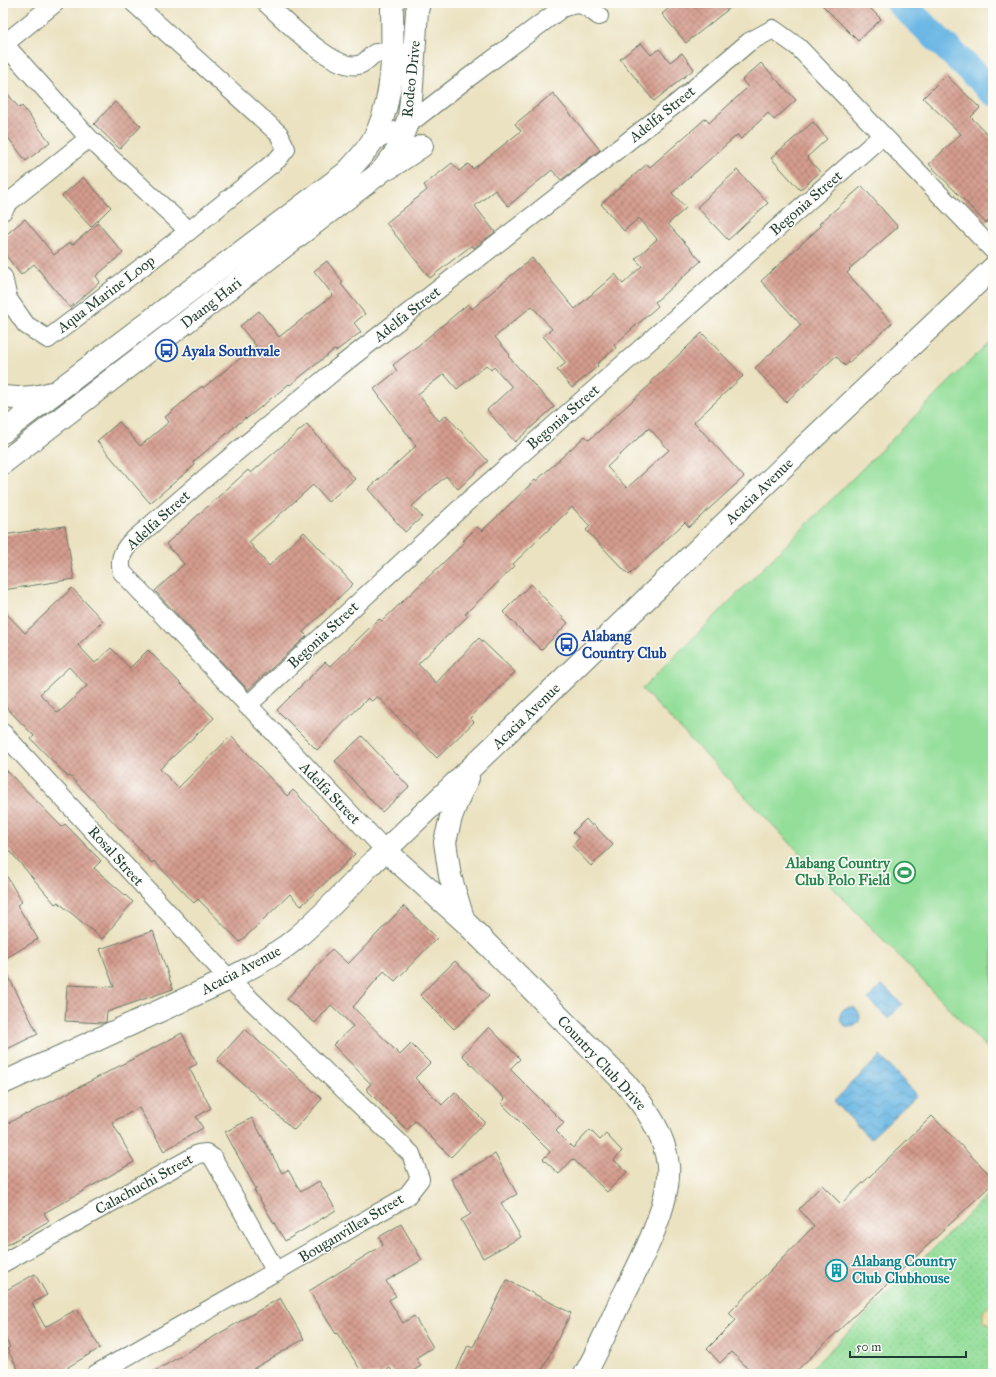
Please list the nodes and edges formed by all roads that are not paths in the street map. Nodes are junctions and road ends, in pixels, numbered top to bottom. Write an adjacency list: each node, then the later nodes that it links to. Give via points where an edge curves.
1 (56, 3): 7 (street)
2 (134, 3): 18 (street, via 279,134 286,149 278,159)
3 (266, 3): 9 (street, via 318,50 339,62 357,66 375,53)
4 (393, 3): 9 (street, Rodeo Drive)
5 (419, 3): 8 (street, Rodeo Drive)
6 (599, 16): 10 (street, via 584,4 575,3 562,8)
7 (4, 45): 12 (street)
8 (414, 53): 9 (street); 10 (street, Rodeo Drive, via 411,100)
9 (393, 54): 13 (street, Rodeo Drive, via 388,96 378,130)
10 (406, 126): 13 (street); 15 (street, Rodeo Drive)
11 (883, 135): 19 (street, Adelfa Street); 27 (street, Begonia Street, via 467,502); 27 (street, Adelfa Street, via 798,47 773,29 749,42 677,103 339,367 130,543 121,557 122,572)
12 (89, 138): 17 (street, via 8,203); 18 (street)
13 (371, 143): 15 (street); 16 (street, Rodeo Drive, via 361,158)
14 (422, 146): 16 (street)
15 (397, 151): 16 (street, Rodeo Drive, via 381,172)
16 (354, 180): 22 (street, Daang Hari); 25 (street, Daang Hari)
17 (3, 211)
18 (189, 231): 21 (street, Aqua Marine Loop, via 48,339 26,325 8,299)
19 (993, 250)
20 (993, 268): 29 (street, Acacia Avenue)
21 (3, 277)
22 (54, 393): 23 (street, via 40,397); 24 (street, Daang Hari)
23 (3, 397)
24 (4, 428): 25 (street)
25 (24, 447): 26 (street, Daang Hari)
26 (3, 462)
27 (247, 706): 30 (street, Adelfa Street)
28 (3, 733): 32 (street, Rosal Street)
29 (473, 768): 30 (street, Acacia Avenue); 31 (street, via 455,806 445,842 450,876)
30 (386, 851): 31 (street, Country Club Drive); 32 (street, Acacia Avenue, via 293,941 265,960)
31 (464, 921): 37 (street, Country Club Drive, via 625,1083 650,1116 663,1143 668,1166 667,1183 652,1235)
32 (228, 979): 33 (street, Acacia Avenue); 35 (street, Bouganvillea Street, via 411,1154 420,1179 406,1197)
33 (3, 1083)
34 (3, 1263): 35 (street, Calachuchi Street, via 198,1154 206,1153 213,1158)
35 (276, 1272): 36 (street, Bouganvillea Street)
36 (96, 1374)
37 (584, 1374)

